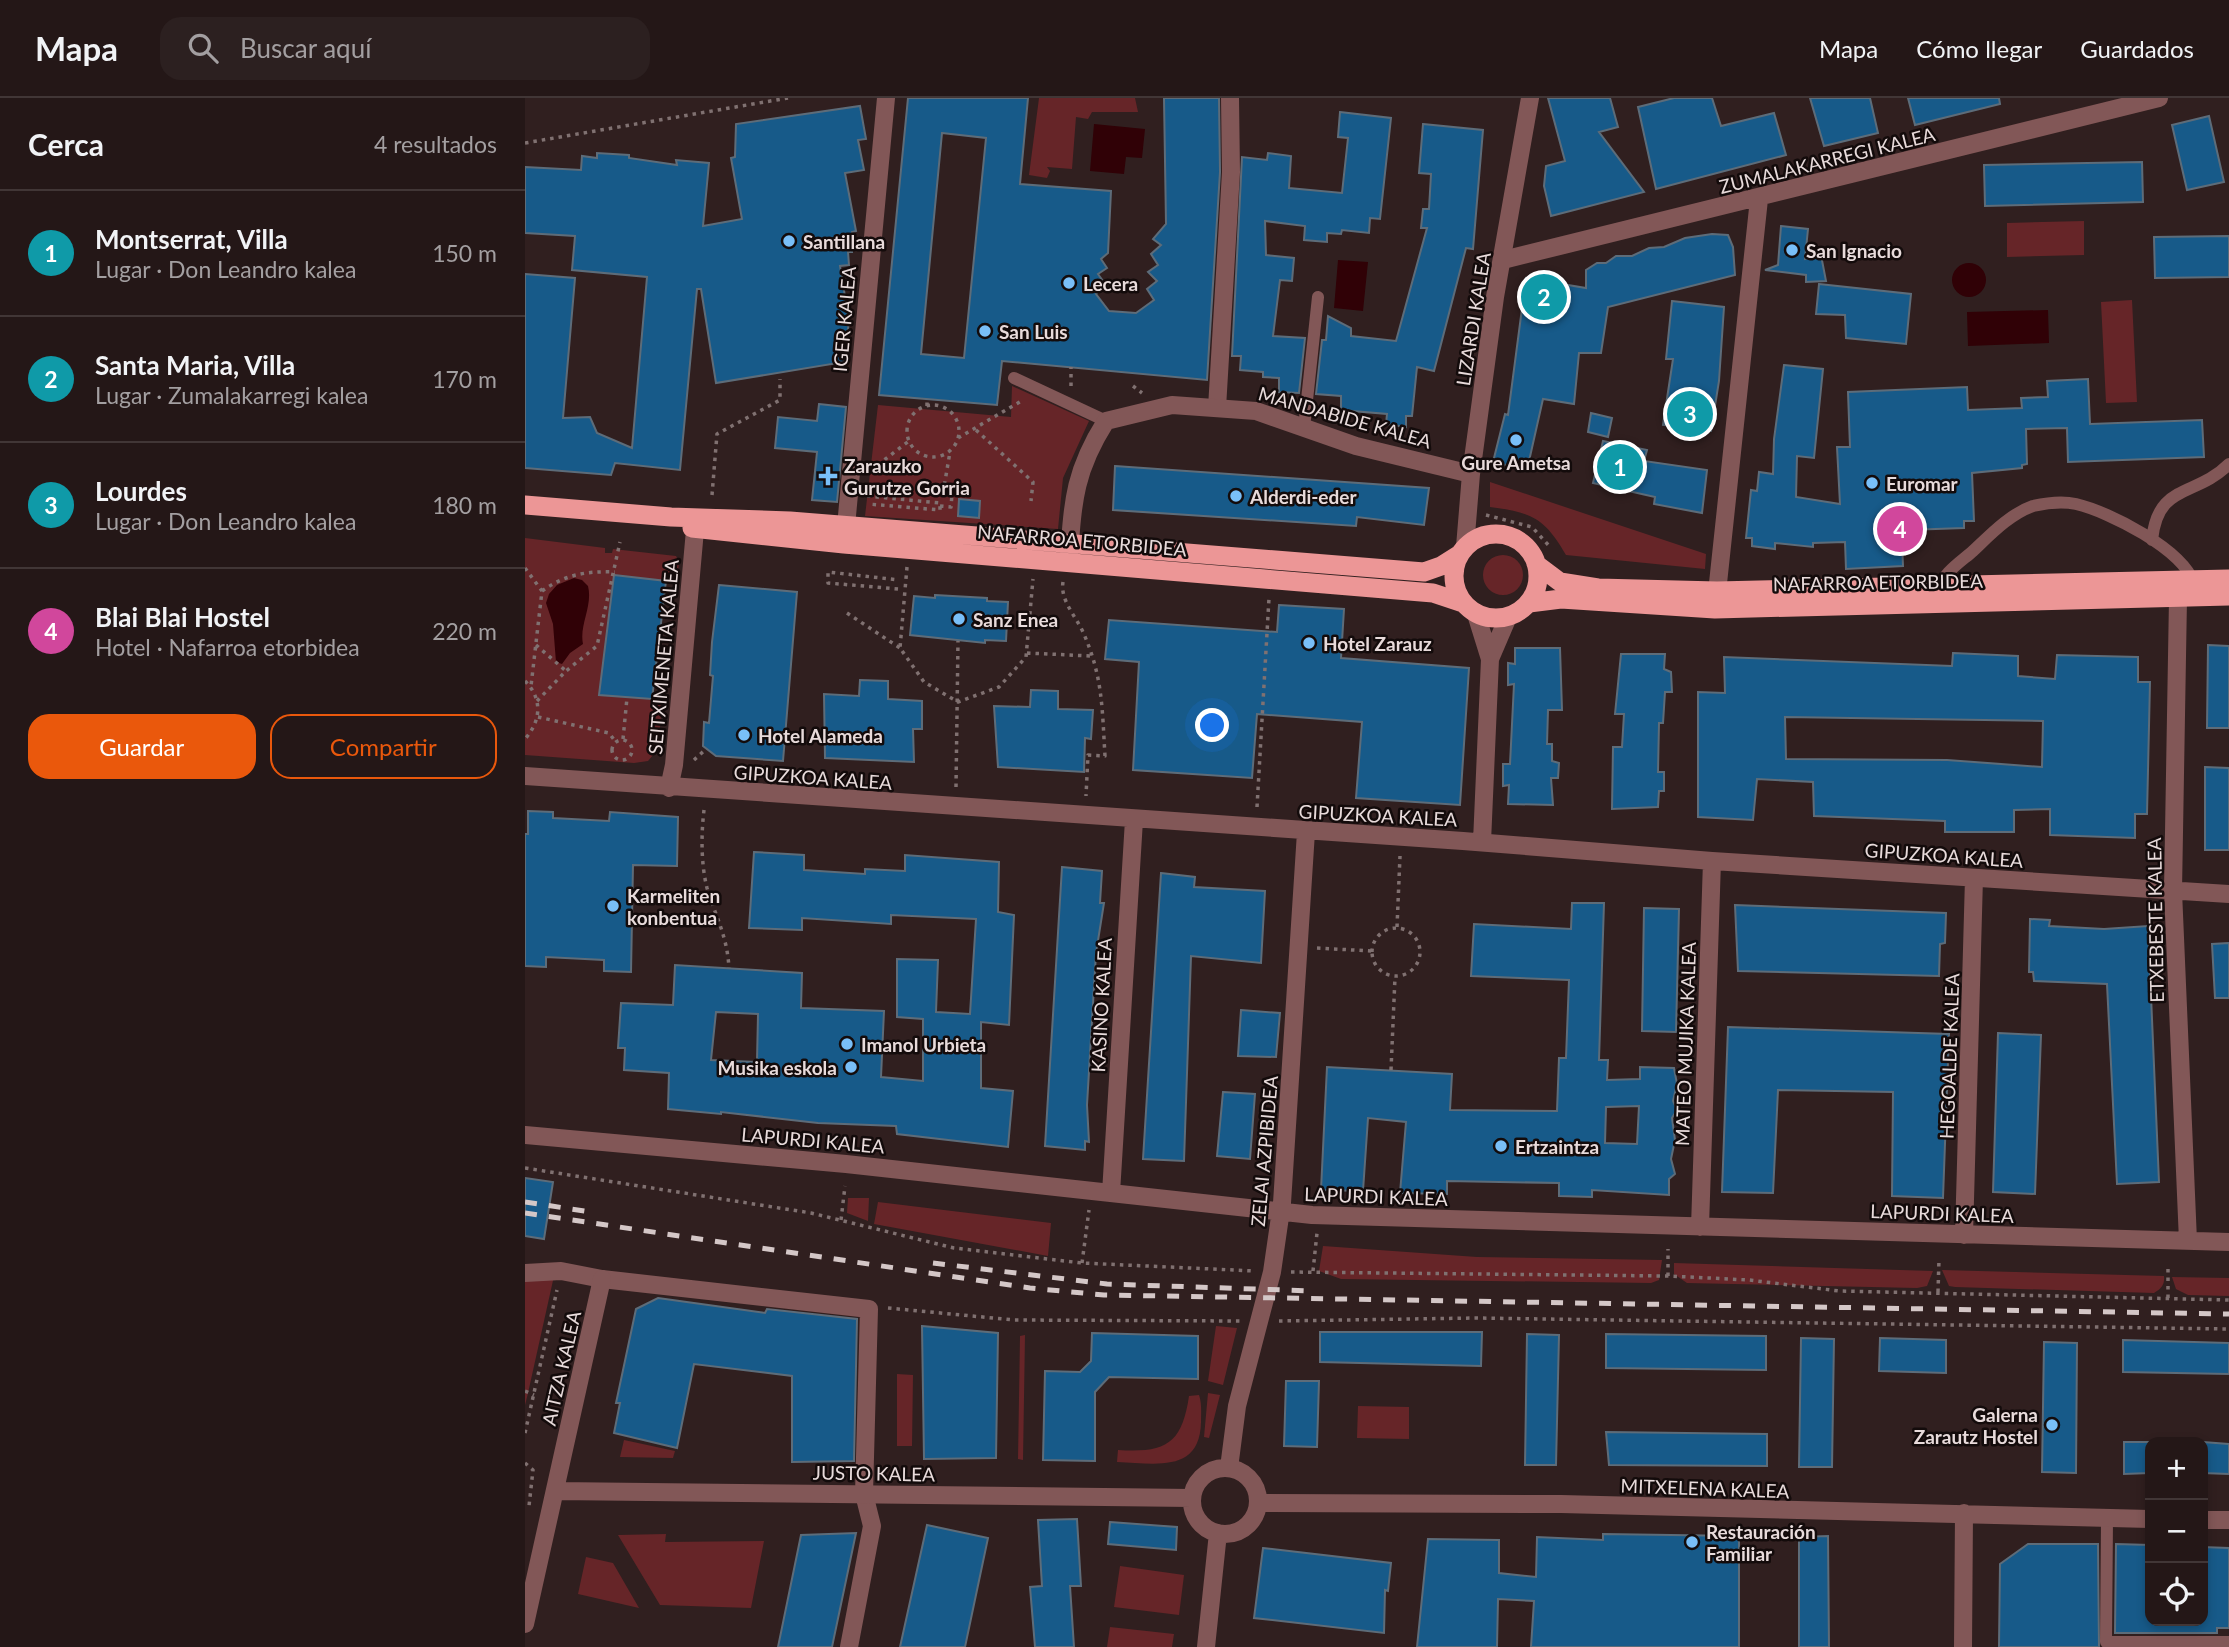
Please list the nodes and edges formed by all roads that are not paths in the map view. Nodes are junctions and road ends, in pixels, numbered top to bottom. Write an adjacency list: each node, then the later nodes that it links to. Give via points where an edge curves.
1 (886, 98): 18 (street, IGER KALEA)
2 (1230, 98): 9 (street, via 1231,172)
3 (1530, 98): 6 (street, LIZARDI KALEA)
4 (2159, 98): 5 (street, ZUMALAKARREGI KALEA)
5 (1759, 199): 6 (street, ZUMALAKARREGI KALEA); 27 (street)
6 (1503, 260): 13 (street, LIZARDI KALEA)
7 (1318, 297): 11 (lane)
8 (1014, 378): 10 (lane)
9 (1217, 408): 10 (street, MANDABIDE KALEA, via 1173,405); 11 (street, MANDABIDE KALEA, via 1256,411)
10 (1106, 421): 21 (street, via 1087,451 1074,488)
11 (1304, 428): 13 (street, MANDABIDE KALEA, via 1356,446)
12 (2229, 464): 19 (lane, via 2210,480 2169,498 2154,522)
13 (1471, 474): 20 (street, LIZARDI KALEA)
14 (525, 505): 15 (highway, NAFARROA ETORBIDEA)
15 (671, 517): 16 (highway, NAFARROA ETORBIDEA); 17 (highway, NAFARROA ETORBIDEA)
16 (790, 521): 17 (street, NAFARROA ETORBIDEA, via 770,529 711,526); 18 (highway, NAFARROA ETORBIDEA)
17 (695, 530): 18 (highway, NAFARROA ETORBIDEA); 33 (street, SEITXIMENETA KALEA)
18 (845, 535): 21 (highway, NAFARROA ETORBIDEA)
19 (2152, 540): 24 (lane, via 2180,562); 25 (lane, via 2076,504 2035,506 2005,522 1948,573)
20 (1463, 550): 21 (highway, NAFARROA ETORBIDEA, via 1424,572); 22 (highway, via 1477,538 1506,535 1519,541); 29 (highway, via 1454,569 1454,585)
21 (1067, 561): 29 (highway, NAFARROA ETORBIDEA, via 1433,593)
22 (1537, 564): 27 (highway, NAFARROA ETORBIDEA, via 1560,582); 28 (highway, via 1538,578)
23 (2229, 579): 24 (highway, NAFARROA ETORBIDEA)
24 (2189, 592): 25 (highway, NAFARROA ETORBIDEA); 26 (highway, NAFARROA ETORBIDEA); 39 (street, ETXEBESTE KALEA)
25 (1938, 594): 27 (highway, NAFARROA ETORBIDEA)
26 (2229, 596)
27 (1716, 600): 28 (highway, NAFARROA ETORBIDEA)
28 (1529, 603): 30 (highway)
29 (1469, 608): 30 (highway, via 1492,619); 31 (street)
30 (1508, 617): 31 (street)
31 (1490, 659): 36 (street)
32 (525, 776): 33 (street, GIPUZKOA KALEA)
33 (669, 788): 34 (street, GIPUZKOA KALEA)
34 (1134, 820): 35 (street, GIPUZKOA KALEA); 42 (street, KASINO KALEA)
35 (1306, 832): 36 (street, GIPUZKOA KALEA); 49 (street, ZELAI AZPIBIDEA, via 1282,1203 1272,1272 1237,1406)
36 (1482, 842): 37 (street, GIPUZKOA KALEA)
37 (1712, 861): 38 (street, GIPUZKOA KALEA); 43 (street, MATEO MUJIKA KALEA)
38 (1974, 878): 39 (street, GIPUZKOA KALEA); 44 (street, HEGOALDE KALEA)
39 (2173, 891): 40 (street, GIPUZKOA KALEA); 45 (street, ETXEBESTE KALEA)
40 (2229, 894)
41 (525, 1135): 42 (street, LAPURDI KALEA)
42 (1111, 1193): 43 (street, LAPURDI KALEA, via 1313,1221)
43 (1700, 1227): 44 (street, LAPURDI KALEA)
44 (1964, 1235): 45 (street, LAPURDI KALEA)
45 (2188, 1241): 46 (street, LAPURDI KALEA)
46 (2229, 1242)
47 (525, 1273): 48 (street, via 561,1271)
48 (603, 1279): 50 (street, AITZA KALEA); 51 (street, via 877,1309)
49 (1229, 1468): 52 (street, via 1204,1476); 53 (street, via 1250,1480)
50 (555, 1491): 51 (street, JUSTO KALEA); 60 (street, AITZA KALEA)
51 (864, 1494): 52 (street, JUSTO KALEA); 62 (street, via 872,1526)
52 (1192, 1498): 59 (street, via 1199,1520)
53 (1258, 1503): 54 (street, MITXELENA KALEA); 59 (street, via 1248,1524 1234,1532)
54 (1964, 1513): 55 (street, MITXELENA KALEA); 64 (street)
55 (2107, 1519): 56 (street, MITXELENA KALEA); 61 (lane, via 2106,1642)
56 (2145, 1519)
57 (2208, 1520): 58 (street)
58 (2229, 1520)
59 (1218, 1533): 63 (street)
60 (525, 1624)
61 (2221, 1644)
62 (849, 1647)
63 (1206, 1647)
64 (1963, 1647)

